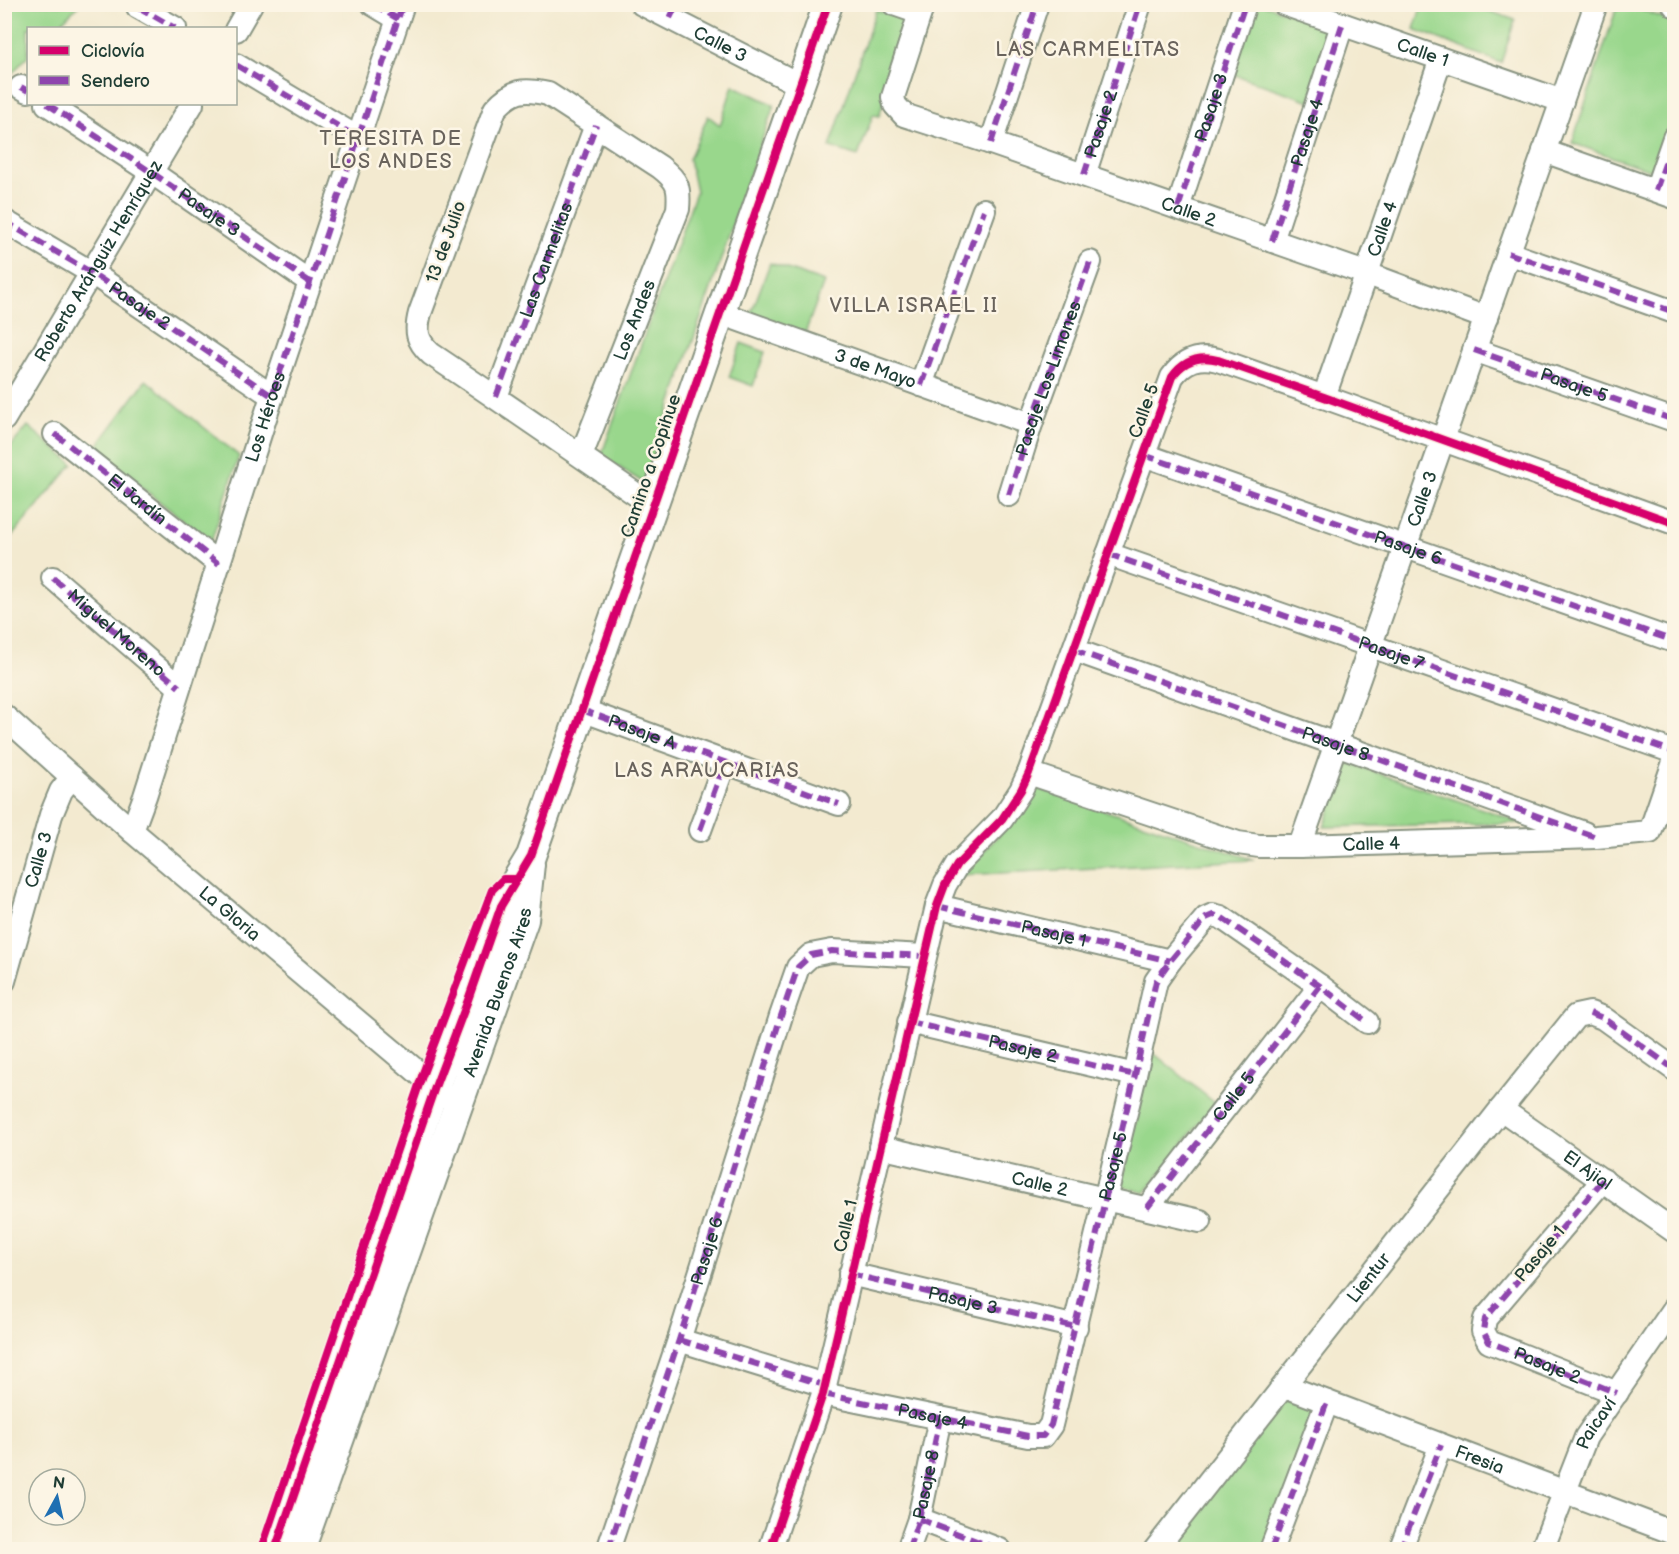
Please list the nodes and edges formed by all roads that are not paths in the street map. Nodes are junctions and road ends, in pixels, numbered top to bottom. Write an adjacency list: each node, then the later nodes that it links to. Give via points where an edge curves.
1 (251, 4): 17 (street)
2 (373, 4): 14 (street)
3 (642, 4): 13 (street, Calle 3)
4 (828, 4): 20 (street, Camino a Copihue)
5 (894, 4): 12 (street)
6 (1036, 4): 27 (street)
7 (1140, 4): 30 (street, Pasaje 2)
8 (1245, 4): 32 (street, Pasaje 3)
9 (1284, 4): 15 (street, Calle 1)
10 (1596, 4): 21 (street, Calle 3)
11 (138, 7): 16 (street)
12 (922, 9): 27 (street, Calle 2, via 895,89 895,105 904,115)
13 (674, 11): 20 (street, Calle 3)
14 (401, 12): 25 (street, Los Héroes)
15 (1342, 25): 18 (street, Calle 1); 35 (street, Pasaje 4)
16 (173, 27)
17 (237, 28)
18 (1441, 59): 21 (street, Calle 1); 39 (street, Calle 4)
19 (237, 66): 25 (street)
20 (800, 85): 42 (street, Camino a Copihue)
21 (1562, 101): 28 (street, Calle 3)
22 (49, 105): 29 (street, Pasaje 3)
23 (191, 105): 29 (street, Roberto Aránguiz Henríquez)
24 (596, 125): 47 (street, Las Carmelitas); 47 (street, 13 de Julio, via 548,94 532,90 507,96 495,110 420,313 418,338 423,346); 55 (street, Los Andes, via 671,175 678,184 679,195 678,209)
25 (358, 138): 40 (street, Los Héroes)
26 (1674, 138): 31 (street)
27 (991, 143): 30 (street, Calle 2)
28 (1544, 151): 31 (street); 36 (street, Calle 3)
29 (151, 172): 38 (street, Roberto Aránguiz Henríquez); 40 (street, Pasaje 3)
30 (1084, 175): 32 (street, Calle 2)
31 (1665, 194)
32 (1178, 208): 35 (street, Calle 2)
33 (984, 210): 45 (street)
34 (4, 221): 38 (street, Pasaje 2)
35 (1272, 241): 39 (street, Calle 2)
36 (1508, 253): 41 (street); 43 (street, Calle 3)
37 (1090, 262): 51 (street, Pasaje Los Limones)
38 (92, 273): 46 (street, Pasaje 2); 49 (street, Roberto Aránguiz Henríquez)
39 (1368, 274): 43 (street, Calle 2); 48 (street, Calle 4)
40 (310, 282): 46 (street, Los Héroes)
41 (1674, 312)
42 (720, 314): 45 (street, 3 de Mayo); 57 (street, Camino a Copihue)
43 (1486, 318): 44 (street, Calle 3)
44 (1474, 350): 50 (street, Pasaje 5); 53 (street, Calle 3)
45 (921, 385): 51 (street, 3 de Mayo)
46 (272, 396): 61 (street, Los Héroes)
47 (496, 397): 55 (street)
48 (1324, 397): 53 (street, Calle 5); 54 (street, Calle 5, via 1218,360 1192,360 1173,377)
49 (4, 419)
50 (1674, 420)
51 (1031, 424): 56 (street, Pasaje Los Limones)
52 (55, 434): 61 (street, El Jardín)
53 (1443, 440): 58 (street, Calle 5); 59 (street, Calle 3)
54 (1144, 455): 59 (street, Pasaje 6); 60 (street, Calle 5)
55 (581, 456): 57 (street)
56 (1009, 495)
57 (653, 506): 67 (street, Camino a Copihue)
58 (1674, 523)
59 (1405, 547): 63 (street, Pasaje 6); 64 (street, Calle 3)
60 (1108, 554): 64 (street, Pasaje 7); 65 (street, Calle 5)
61 (219, 564): 66 (street, Los Héroes)
62 (53, 578): 66 (street, Miguel Moreno)
63 (1674, 641)
64 (1370, 646): 69 (street, Calle 3); 70 (street, Pasaje 7)
65 (1074, 650): 69 (street, Pasaje 8); 73 (street, Calle 5)
66 (179, 687): 77 (street, Los Héroes)
67 (582, 710): 71 (street, Pasaje A); 80 (street, Camino a Copihue)
68 (4, 716): 74 (street, La Gloria)
69 (1336, 744): 78 (street, Pasaje 8); 79 (street, Calle 3)
70 (1674, 752)
71 (725, 762): 75 (street, Pasaje A); 76 (street)
72 (1674, 762): 78 (street, Calle 4, via 1650,832)
73 (1029, 773): 79 (street, Calle 4, via 1238,843); 81 (street, Calle 5, via 1002,819 957,865)
74 (72, 777): 77 (street, La Gloria); 84 (street, Calle 3, via 51,815)
75 (839, 804)
76 (700, 830)
77 (132, 831): 90 (street, La Gloria)
78 (1596, 837): 79 (street, Calle 4)
79 (1300, 846)
80 (531, 856): 90 (street, Avenida Buenos Aires, via 501,906); 91 (street, Avenida Buenos Aires, via 524,920)
81 (937, 906): 82 (street, Calle 1); 83 (street, Pasaje 1)
82 (924, 956): 86 (street, Calle 1); 103 (street, Pasaje 6, via 832,951 811,955 798,967)
83 (1170, 961): 85 (street, Pasaje 5, via 1206,918 1213,915); 89 (street, Pasaje 5, via 1156,981)
84 (4, 981)
85 (1320, 986): 87 (street); 96 (street, Calle 5)
86 (909, 1022): 89 (street, Pasaje 2); 93 (street, Calle 1)
87 (1367, 1022)
88 (1674, 1069): 92 (street, Lientur, via 1603,1018 1590,1013 1576,1016)
89 (1135, 1075): 95 (street, Pasaje 5)
90 (435, 1087): 91 (street, La Gloria); 114 (street, Avenida Buenos Aires)
91 (458, 1107): 115 (street, Avenida Buenos Aires)
92 (1501, 1109): 94 (street, El Ajial); 104 (street, Lientur)
93 (880, 1147): 95 (street, Calle 2); 99 (street, Calle 1)
94 (1603, 1180): 98 (street, El Ajial); 102 (street, Pasaje 1, via 1485,1319)
95 (1105, 1199): 96 (street, Calle 2); 101 (street, Pasaje 5)
96 (1147, 1208): 97 (street, Calle 2)
97 (1200, 1221)
98 (1674, 1231)
99 (850, 1274): 101 (street, Pasaje 3); 105 (street, Calle 1)
100 (1674, 1309): 106 (street, Paicaví)
101 (1076, 1327): 109 (street, Pasaje 5, via 1051,1425)
102 (1483, 1331): 106 (street, Pasaje 2, via 1489,1342)
103 (679, 1340): 105 (street, Pasaje 4); 116 (street, Pasaje 6)
104 (1285, 1386): 107 (street, Fresia); 120 (street, Lientur)
105 (824, 1390): 108 (street, Pasaje 4); 117 (street, Calle 1)
106 (1617, 1394): 111 (street, Paicaví, via 1586,1437)
107 (1327, 1402): 110 (street, Fresia); 121 (street)
108 (940, 1418): 109 (street, Pasaje 4); 112 (street, Pasaje 8)
109 (1043, 1436)
110 (1441, 1445): 111 (street, Fresia); 122 (street)
111 (1564, 1492): 113 (street, Fresia); 123 (street, Paicaví)
112 (919, 1519): 118 (street, Pasaje 8); 119 (street)
113 (1674, 1533)
114 (275, 1550)
115 (300, 1550)
116 (608, 1550)
117 (770, 1550)
118 (908, 1550)
119 (1000, 1550)
120 (1155, 1550)
121 (1271, 1550)
122 (1400, 1550)
123 (1542, 1550)

